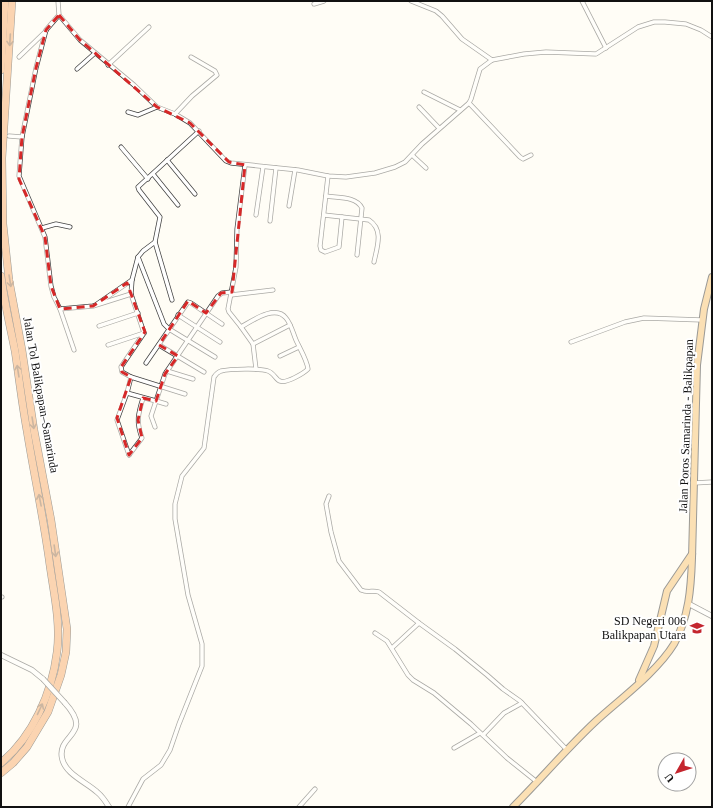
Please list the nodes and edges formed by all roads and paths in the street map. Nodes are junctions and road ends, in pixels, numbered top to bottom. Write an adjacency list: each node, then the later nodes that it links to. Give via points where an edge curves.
1 (5, 1): 19 (highway)
2 (12, 1): 118 (highway, Jalan Tol Balikpapan–Samarinda, one-way to 118, via 2,158 3,224 9,280 51,520 67,629 61,675 48,712 27,747)
3 (58, 1): 8 (street)
4 (324, 1): 7 (street)
5 (411, 1): 16 (street, via 436,11 462,39)
6 (582, 1): 12 (street)
7 (314, 4)
8 (59, 15): 10 (street); 13 (street)
9 (149, 27): 17 (street)
10 (46, 30): 14 (street); 30 (street)
11 (712, 37): 12 (street, via 686,24 654,22 638,27)
12 (606, 48): 16 (street, via 596,54 546,52)
13 (95, 53): 17 (street); 18 (street)
14 (20, 57)
15 (191, 57): 26 (street, via 215,71 217,75)
16 (492, 60): 21 (street, via 480,69)
17 (108, 65): 22 (street)
18 (77, 69)
19 (1, 70)
20 (424, 92): 24 (street)
21 (469, 103): 24 (street); 33 (street, via 520,158)
22 (157, 107): 25 (street, via 138,115); 26 (street)
23 (419, 107): 27 (street)
24 (460, 110): 27 (street)
25 (128, 112)
26 (174, 114): 28 (street)
27 (439, 128): 32 (street)
28 (199, 131): 34 (street); 35 (street, via 226,161)
29 (9, 136): 30 (street)
30 (22, 137): 53 (street, via 18,176)
31 (122, 147): 42 (street)
32 (412, 155): 38 (street); 41 (street, via 400,165 380,172 346,177)
33 (531, 155)
34 (167, 160): 40 (street); 43 (street)
35 (245, 165): 36 (street); 62 (street)
36 (263, 167): 37 (street); 47 (street)
37 (276, 168): 39 (street); 51 (street)
38 (426, 168)
39 (295, 170): 41 (street); 46 (street)
40 (153, 174): 42 (street); 45 (street)
41 (328, 176): 44 (street)
42 (148, 179): 54 (street, via 138,189 160,215)
43 (195, 194)
44 (326, 196): 48 (street); 50 (street, via 359,202 362,208)
45 (178, 205)
46 (289, 206)
47 (256, 215)
48 (324, 215): 49 (street); 49 (street, via 320,246 323,252 339,247)
49 (342, 217): 50 (street)
50 (361, 219): 55 (street); 57 (street, via 372,221 379,232)
51 (270, 221)
52 (70, 227): 53 (street, via 56,224)
53 (42, 228): 66 (street, via 51,286)
54 (155, 242): 56 (street); 64 (street)
55 (357, 255)
56 (138, 257): 60 (street); 76 (street, via 161,318)
57 (374, 262)
58 (1, 276): 117 (highway, Jalan Tol Balikpapan–Samarinda, one-way to 58, via 20,743 41,707 54,670 58,631 44,521)
59 (712, 277): 70 (highway, Jalan Poros Samarinda - Balikpapan)
60 (132, 280): 63 (street); 65 (street)
61 (273, 290): 62 (street)
62 (232, 293): 68 (street, via 220,293); 75 (street, via 228,305 229,312)
63 (131, 294): 65 (street); 67 (street)
64 (172, 300)
65 (93, 306): 66 (street)
66 (60, 309): 85 (street)
67 (138, 313): 73 (street); 77 (street)
68 (206, 313): 69 (street, via 189,302); 71 (street); 74 (street)
69 (178, 316): 74 (street); 76 (street)
70 (702, 320): 80 (street, via 636,319); 103 (highway, Jalan Poros Samarinda - Balikpapan, via 697,370)
71 (222, 324)
72 (290, 325): 75 (street, via 281,313 276,312); 81 (street); 84 (street)
73 (99, 326)
74 (197, 327): 78 (street); 79 (street)
75 (241, 327): 81 (street)
76 (169, 329): 78 (street); 83 (street)
77 (144, 333): 82 (street); 93 (street, via 121,367 122,372)
78 (188, 341): 86 (street); 88 (street)
79 (220, 342)
80 (571, 342)
81 (253, 344): 90 (street)
82 (108, 345)
83 (159, 345): 86 (street); 89 (street)
84 (299, 347): 87 (street); 90 (street, via 308,367 299,375 281,381 270,371)
85 (74, 350)
86 (178, 356): 91 (street); 92 (street)
87 (280, 356)
88 (215, 357)
89 (146, 362)
90 (256, 369): 123 (street, via 221,371 216,374 204,448 182,476 175,504 175,519 188,595 202,644 202,666 170,750 161,765 143,779)
91 (167, 371): 94 (street); 95 (street)
92 (204, 372)
93 (131, 376): 95 (street); 96 (street)
94 (193, 379)
95 (162, 386): 97 (street); 99 (street)
96 (127, 393): 98 (street); 98 (street, via 117,420 130,455 142,438 138,420)
97 (185, 394)
98 (143, 398): 99 (street)
99 (156, 401): 100 (street); 101 (street, via 151,416)
100 (166, 404)
101 (155, 427)
102 (712, 482): 103 (street)
103 (694, 483): 105 (highway, Jalan Poros Samarinda - Balikpapan)
104 (328, 496): 108 (street, via 326,504 331,532 340,562 346,572 361,590 379,592)
105 (692, 554): 106 (highway, Jalan Poros Samarinda - Balikpapan); 112 (highway, Jalan Poros Samarinda - Balikpapan, via 667,592 654,646)
106 (689, 604): 107 (street); 112 (highway, Jalan Poros Samarinda - Balikpapan, via 671,648)
107 (712, 616)
108 (419, 624): 110 (street); 113 (street, via 455,648)
109 (376, 633): 110 (street)
110 (392, 648): 114 (street, via 410,678 434,693)
111 (1, 655): 122 (street, bridge, via 32,670 75,715 77,722 74,731 62,750 63,762 71,772 98,792)
112 (637, 685): 116 (highway, Jalan Poros Samarinda - Balikpapan)
113 (522, 703): 114 (street, via 504,713); 116 (street)
114 (482, 734): 115 (street); 119 (street, via 496,749)
115 (454, 748)
116 (567, 750): 119 (highway, Jalan Poros Samarinda - Balikpapan)
117 (1, 763)
118 (1, 773)
119 (537, 782): 121 (highway, Jalan Poros Samarinda - Balikpapan)
120 (315, 789): 124 (street)
121 (516, 806)
122 (108, 807)
123 (128, 807)
124 (299, 807)

